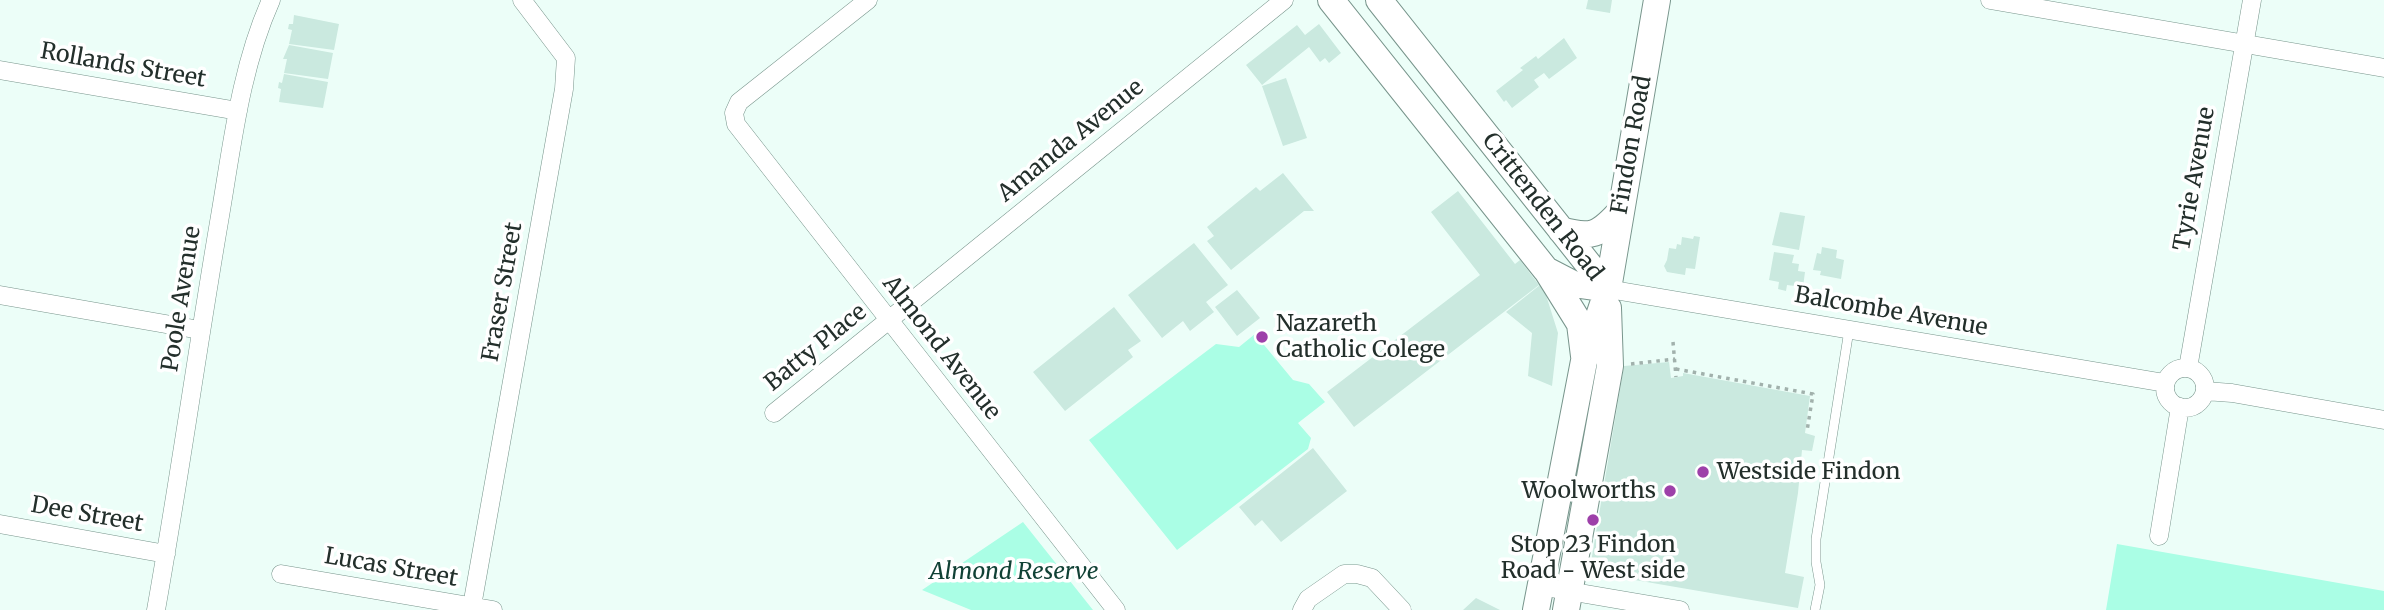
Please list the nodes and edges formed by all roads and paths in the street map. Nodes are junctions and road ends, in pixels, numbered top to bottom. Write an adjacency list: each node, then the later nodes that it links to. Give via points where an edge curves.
1 (271, 0): 13 (street, Poole Avenue, via 256,33)
2 (522, 0): 43 (street, Fraser Street, via 566,58 564,89)
3 (868, 0): 19 (street, Almond Avenue, via 739,102 734,113 736,124)
4 (1284, 0): 19 (street, Amanda Avenue)
5 (1331, 0): 16 (main road, Crittenden Road)
6 (1378, 0): 15 (main road, Crittenden Road)
7 (1657, 0): 14 (main road, Findon Road)
8 (1990, 0): 10 (street)
9 (2252, 0): 10 (street, Tyrie Avenue)
10 (2245, 44): 11 (street); 26 (street, Tyrie Avenue)
11 (2384, 68)
12 (0, 70): 13 (street, Rollands Street)
13 (238, 111): 20 (street, Poole Avenue)
14 (1620, 212): 15 (main road, via 1591,235); 17 (main road, Findon Road)
15 (1561, 230): 17 (main road, Crittenden Road)
16 (1546, 270): 17 (main road, Crittenden Road, via 1573,284); 23 (main road, via 1580,324)
17 (1608, 289): 21 (street, Balcombe Avenue); 23 (main road, Findon Road); 36 (main road, Findon Road, via 1610,366)
18 (0, 295): 20 (street)
19 (888, 321): 32 (street, Batty Place); 46 (street, Almond Avenue)
20 (200, 330): 39 (street, Poole Avenue)
21 (1849, 330): 29 (street, Balcombe Avenue); 50 (lane, via 1816,539 1820,586)
22 (1673, 342): 24 (path)
23 (1584, 359): 35 (main road, Findon Road)
24 (1675, 359): 25 (path); 27 (path)
25 (1630, 364)
26 (2188, 368): 29 (street, via 2171,373); 30 (street, via 2199,373)
27 (1675, 369): 28 (path); 34 (path, via 1813,394)
28 (1676, 377)
29 (2165, 383): 31 (street, via 2166,396)
30 (2205, 391): 31 (street, via 2199,403); 33 (street)
31 (2180, 407): 38 (street)
32 (774, 413)
33 (2384, 420)
34 (1807, 431)
35 (1564, 470): 36 (main road); 41 (main road, Findon Road)
36 (1587, 496): 42 (main road, Findon Road)
37 (0, 524): 39 (street, Dee Street)
38 (2159, 536)
39 (166, 554): 44 (street, Poole Avenue)
40 (281, 574): 43 (street, Lucas Street)
41 (1537, 598): 42 (street)
42 (1567, 601): 49 (street)
43 (472, 606): 45 (street, Lucas Street)
44 (156, 610)
45 (493, 610)
46 (1116, 610)
47 (1302, 610): 48 (street, via 1308,599 1344,574 1372,578)
48 (1402, 610)
49 (1680, 610)
50 (1815, 610)

